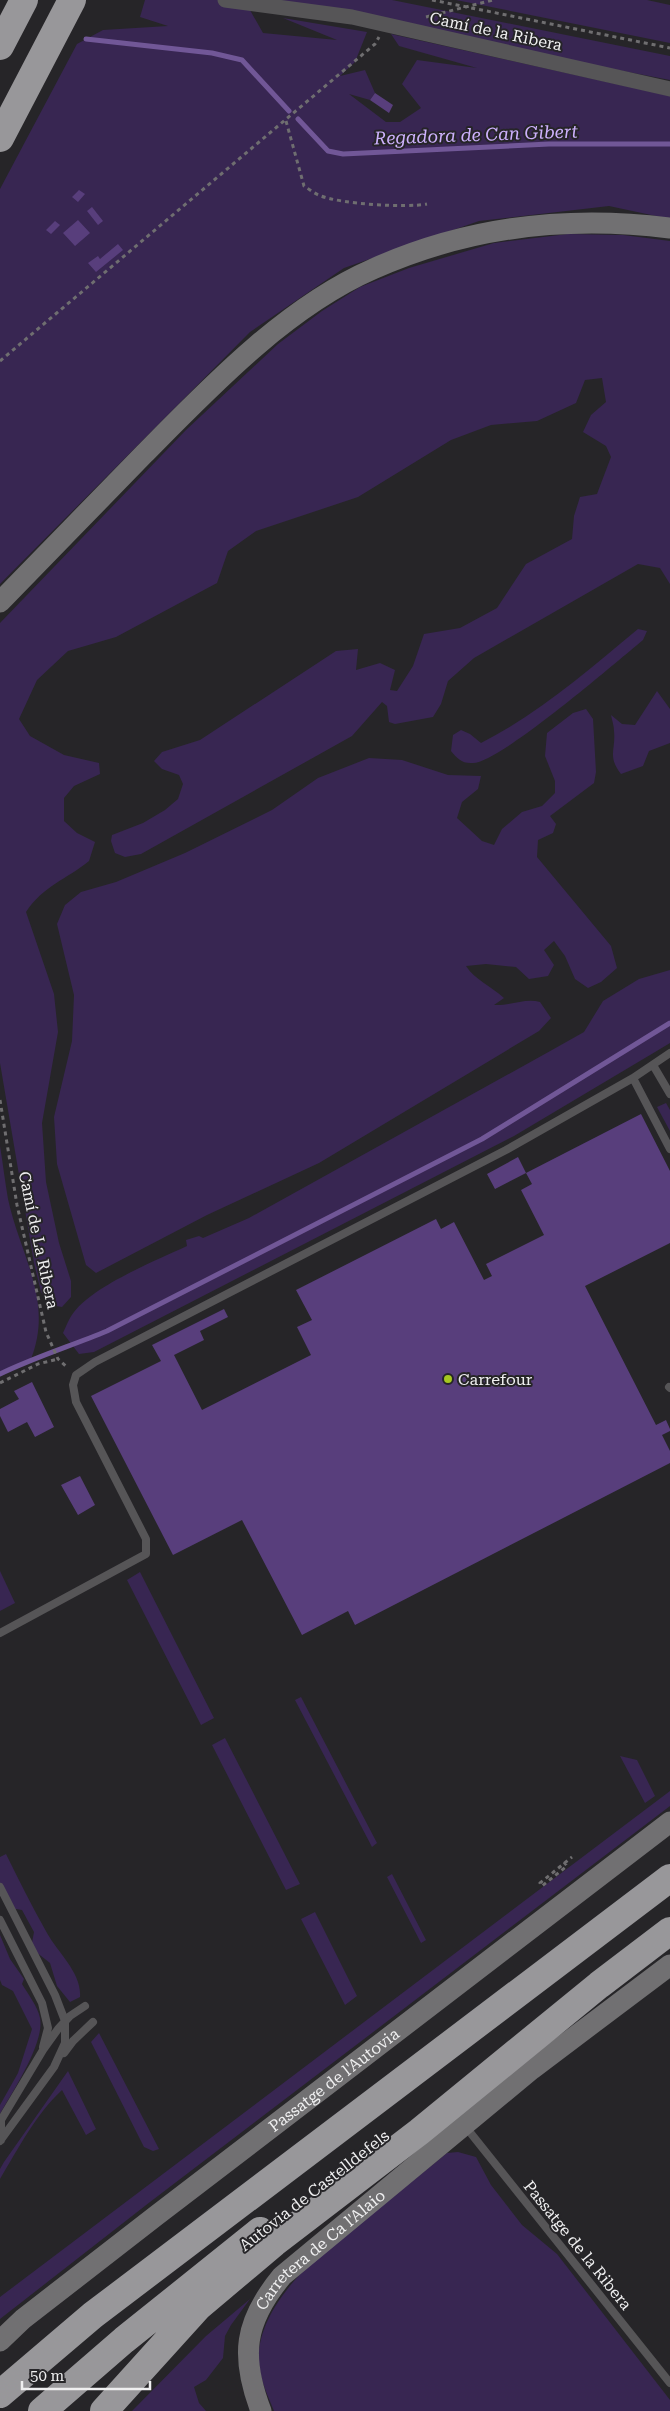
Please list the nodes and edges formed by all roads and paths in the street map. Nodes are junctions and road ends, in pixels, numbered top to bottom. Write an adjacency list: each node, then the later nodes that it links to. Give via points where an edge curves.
1 (24, 0): 8 (highway)
2 (72, 0): 12 (highway)
3 (225, 0): 7 (street, Camí de la Ribera)
4 (432, 0): 6 (path)
5 (493, 0): 6 (path)
6 (464, 7): 9 (path)
7 (384, 24): 10 (street, Camí de la Ribera); 11 (path, via 375,44)
8 (0, 46)
9 (670, 48)
10 (670, 88)
11 (286, 121): 13 (path, via 304,186 322,196 365,203 412,207); 15 (path)
12 (0, 138)
13 (427, 204)
14 (670, 228): 16 (street, via 588,221 534,224 475,234 372,269 329,293 297,315 210,387)
15 (0, 362)
16 (0, 602)
17 (669, 1058): 18 (lane)
18 (653, 1065): 19 (lane); 20 (lane)
19 (633, 1078): 22 (lane); 24 (lane, via 506,1150 95,1362)
20 (670, 1094)
21 (0, 1100): 23 (path, Camí de La Ribera, via 16,1205 46,1332)
22 (670, 1149)
23 (58, 1359): 24 (path, Camí de La Ribera); 25 (path, via 38,1364)
24 (76, 1375): 26 (lane, via 73,1384 76,1402 146,1539 146,1554)
25 (0, 1383)
26 (0, 1633)
27 (670, 1822): 43 (street, Passatge de l'Autovia)
28 (572, 1857): 29 (path)
29 (564, 1862): 29 (path, via 567,1866 542,1886 540,1883)
30 (670, 1878): 47 (highway, via 93,2315)
31 (0, 1887): 37 (lane)
32 (0, 1920): 39 (lane, via 42,2003 48,2028)
33 (670, 1931): 35 (highway)
34 (670, 1965): 41 (street)
35 (599, 1985): 48 (highway, via 198,2307); 49 (highway, Autovia de Castelldefels, via 409,2116 131,2334)
36 (85, 2006): 37 (lane)
37 (65, 2021): 39 (lane); 40 (lane, via 65,2044)
38 (93, 2022): 40 (lane, via 73,2041)
39 (42, 2050): 42 (lane, via 2,2120)
40 (54, 2067): 42 (lane)
41 (464, 2124): 46 (lane, Passatge de la Ribera); 50 (street, Carretera de Ca l'Alaio, via 326,2238 282,2276 268,2293 252,2329 247,2361)
42 (0, 2140)
43 (23, 2319): 44 (lane); 45 (street, Passatge de l'Autovia)
44 (0, 2332)
45 (0, 2341)
46 (670, 2383)
47 (0, 2394)
48 (109, 2407)
49 (42, 2411)
50 (261, 2411)

